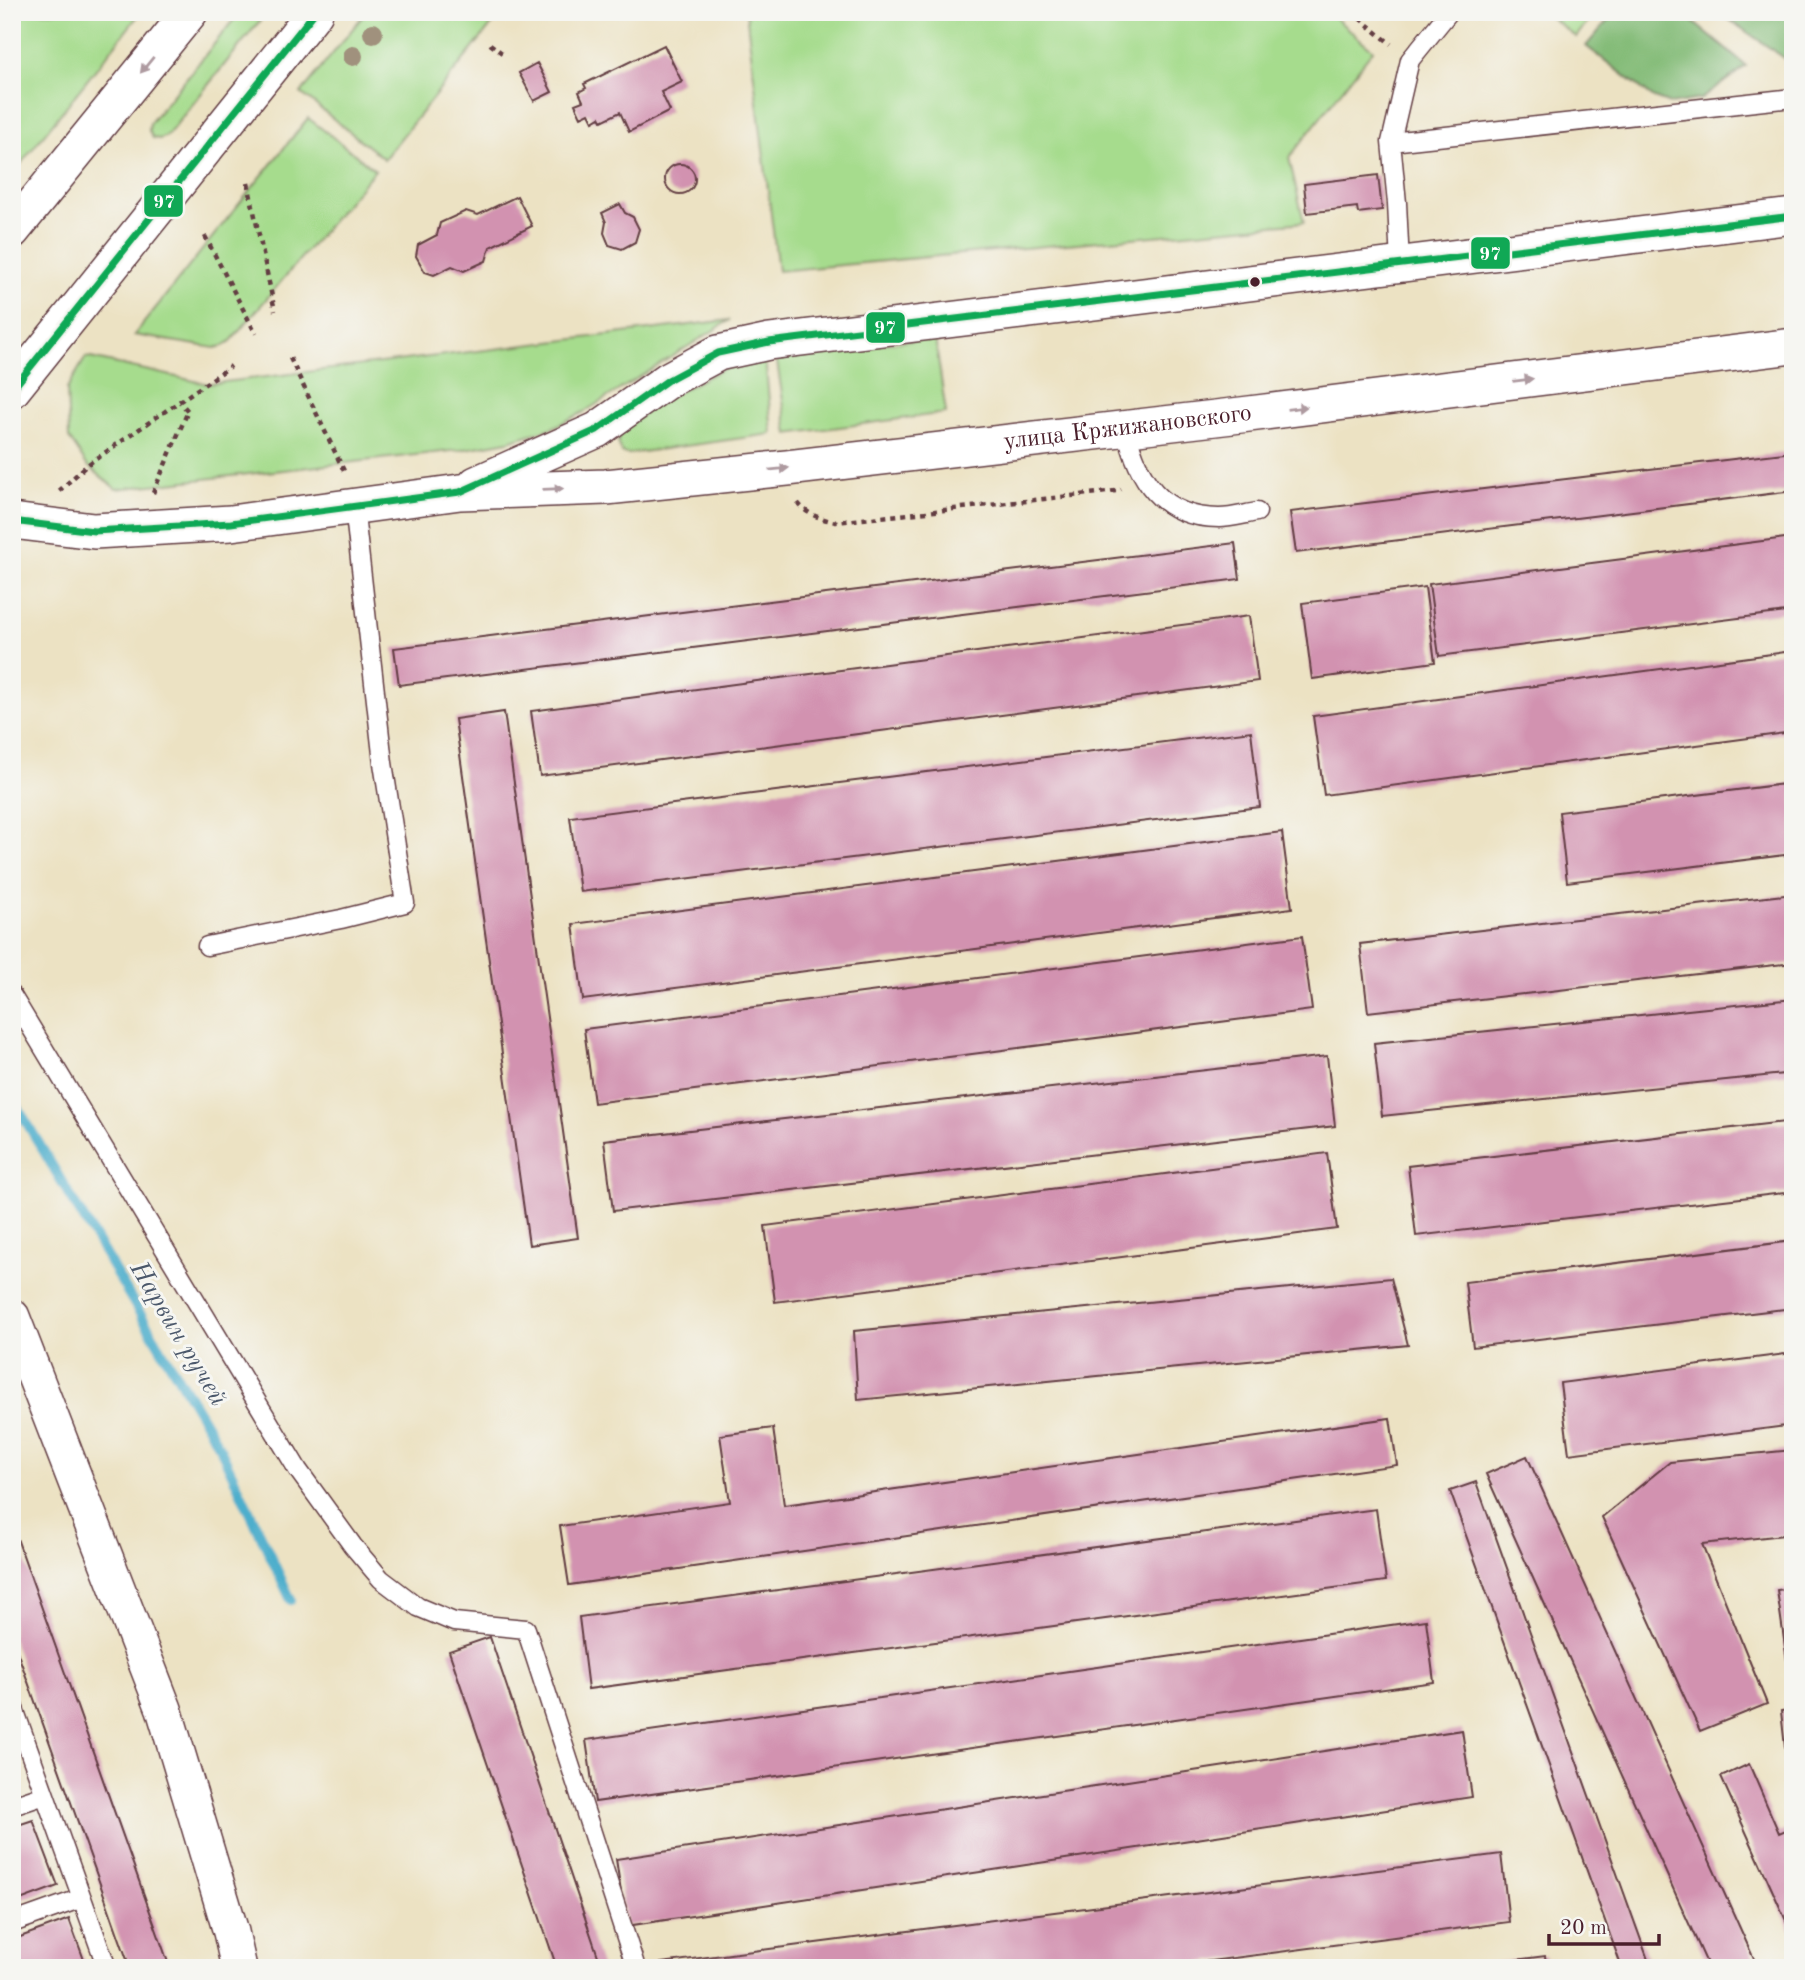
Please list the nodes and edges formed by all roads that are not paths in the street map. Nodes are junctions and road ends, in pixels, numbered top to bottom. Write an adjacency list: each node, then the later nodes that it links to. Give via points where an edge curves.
1 (190, 12): 7 (street, one-way to 7)
2 (315, 12): 10 (street)
3 (1449, 12): 5 (lane, via 1410,60)
4 (1793, 98): 5 (lane)
5 (1391, 142): 8 (lane)
6 (1793, 216): 8 (street, улица Кржижановского)
7 (12, 231)
8 (1400, 264): 12 (street, улица Кржижановского, via 769,342 718,353 668,380)
9 (1793, 346): 11 (street, улица Кржижановского, one-way to 9)
10 (12, 390)
11 (1126, 428): 13 (street, улица Кржижановского, one-way to 11); 16 (lane, via 1144,479 1161,500 1189,514 1220,518)
12 (597, 430): 13 (street); 14 (street, улица Кржижановского)
13 (606, 487): 14 (street, улица Кржижановского, one-way to 13)
14 (460, 492): 15 (street, улица Кржижановского)
15 (354, 506): 17 (street, улица Кржижановского, via 231,523 94,531); 18 (lane, via 380,738 405,903)
16 (1257, 512)
17 (19, 522)
18 (207, 946)
19 (12, 996): 28 (lane, via 298,1470 353,1546 381,1578 418,1607 454,1622 526,1629)
20 (12, 1317): 27 (street, via 164,1709)
21 (12, 1703): 22 (lane)
22 (45, 1794): 23 (lane); 24 (lane)
23 (12, 1807)
24 (82, 1898): 25 (lane); 26 (lane)
25 (12, 1923)
26 (107, 1968)
27 (239, 1968)
28 (636, 1968)

